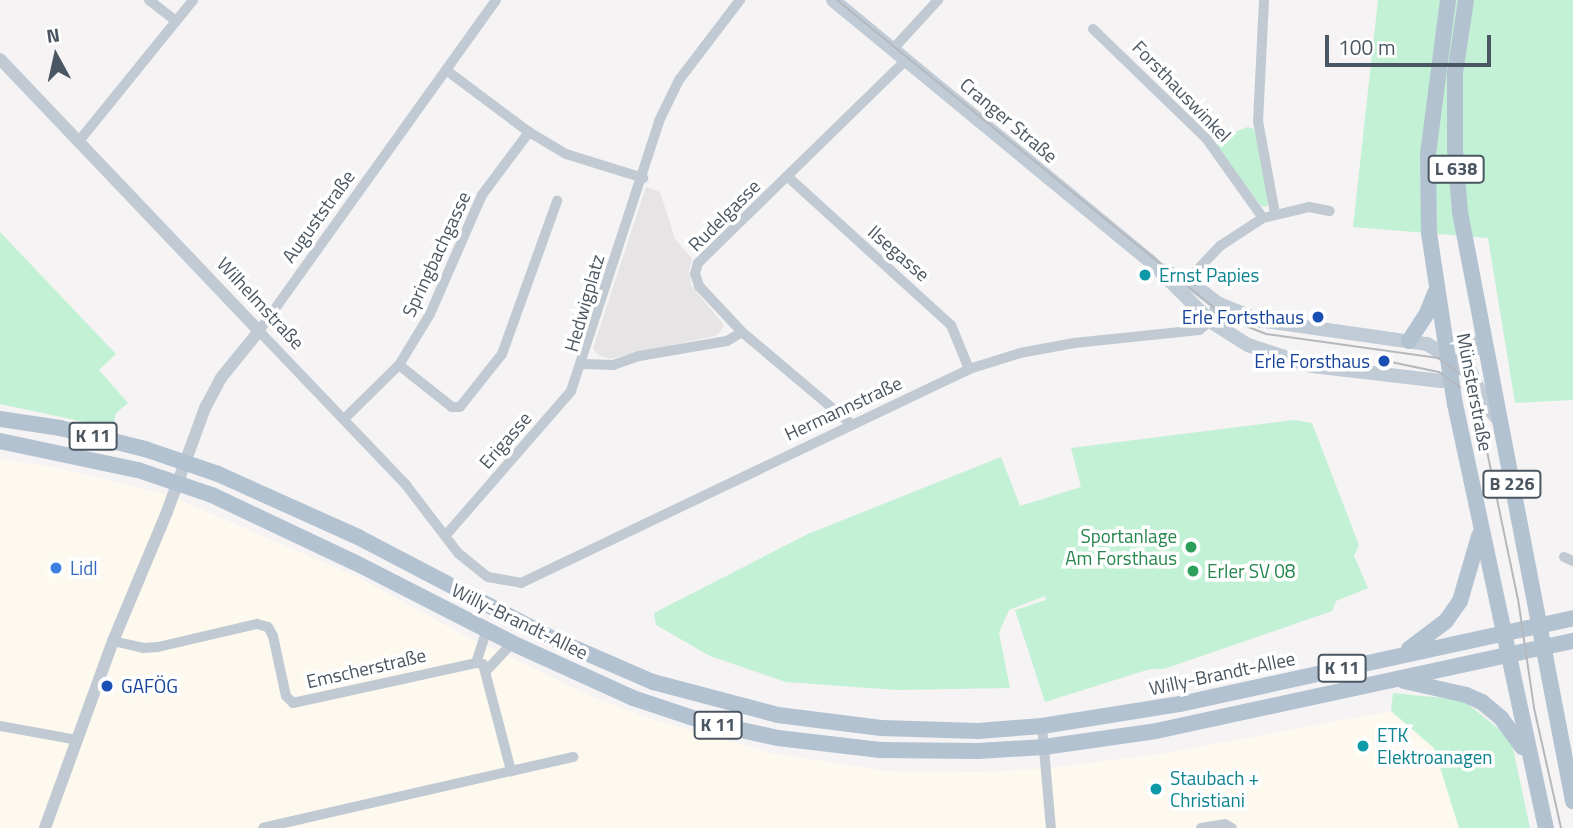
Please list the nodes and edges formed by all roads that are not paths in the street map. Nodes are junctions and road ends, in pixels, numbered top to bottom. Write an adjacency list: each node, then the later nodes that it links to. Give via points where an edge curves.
1 (149, 0): 10 (street)
2 (193, 0): 10 (street)
3 (496, 0): 15 (street, Auguststraße)
4 (740, 0): 19 (street, Hedwigplatz, via 679,80 659,121)
5 (833, 0): 12 (main road, Cranger Straße)
6 (938, 0): 12 (street)
7 (1264, 0): 22 (street, Forsthauswinkel, via 1258,121)
8 (1448, 0): 25 (main road, Münsterstraße / L 638, via 1428,153 1427,200)
9 (1466, 0): 30 (main road, Münsterstraße / L 638, via 1455,74 1455,149 1460,212)
10 (176, 21): 17 (street)
11 (1093, 29): 23 (street, Forsthauswinkel, via 1206,138)
12 (893, 49): 14 (main road, Cranger Straße)
13 (0, 59): 17 (street, Wilhelmstraße)
14 (906, 60): 18 (street, Rudelgasse); 24 (main road, Cranger Straße)
15 (446, 70): 16 (street); 28 (street, Auguststraße)
16 (529, 132): 19 (street, via 566,154); 34 (street, Springbachgasse, via 482,195 430,314)
17 (79, 141): 28 (street, Wilhelmstraße)
18 (787, 176): 29 (street, Rudelgasse, via 698,263 699,286); 35 (street, Ilsegasse, via 951,325)
19 (643, 178): 33 (street, Hedwigplatz)
20 (557, 201): 34 (street, via 502,354 460,407 452,407)
21 (1330, 211): 22 (street, via 1309,208)
22 (1275, 214): 23 (street)
23 (1263, 218): 24 (street, via 1220,246)
24 (1182, 286): 26 (main road, Cranger Straße); 27 (main road, Cranger Straße)
25 (1436, 287): 31 (main road, via 1427,313); 32 (main road, Münsterstraße / L 638)
26 (1217, 303): 27 (street); 31 (main road, Cranger Straße, via 1282,325)
27 (1210, 321): 35 (street, Hermannstraße, via 1199,330 1073,343); 37 (main road, Cranger Straße, via 1262,351 1299,363)
28 (259, 331): 40 (street, Wilhelmstraße); 44 (street, Auguststraße, via 221,378)
29 (742, 332): 33 (street, Hedwigplatz, via 727,341 613,365); 42 (street, Rudelgasse)
30 (1482, 338): 36 (main road); 41 (main road, Münsterstraße / L 638)
31 (1409, 341): 32 (main road, Cranger Straße)
32 (1446, 354): 36 (main road, Münsterstraße / B 226)
33 (583, 364): 47 (street, Erigasse, via 571,391)
34 (399, 365): 40 (street, Springbachgasse)
35 (969, 369): 42 (street, Hermannstraße)
36 (1456, 370): 37 (main road, Cranger Straße, via 1441,381); 38 (main road, Münsterstraße / B 226); 41 (main road, B 226, via 1475,377)
37 (1421, 380): 38 (main road, via 1444,389)
38 (1455, 404): 46 (main road, Münsterstraße / B 226)
39 (0, 419): 44 (main road, Willy-Brandt-Allee / K 11, via 72,431)
40 (344, 419): 47 (street, Wilhelmstraße)
41 (1498, 419): 50 (main road, Münsterstraße / B 226)
42 (850, 423): 48 (street, Hermannstraße, via 521,583)
43 (0, 441): 45 (main road, Willy-Brandt-Allee / K 11)
44 (184, 461): 45 (street); 63 (main road, Willy-Brandt-Allee / K 11, via 302,511 547,636 653,682 778,715 881,728 978,731)
45 (177, 482): 51 (main road, Willy-Brandt-Allee / K 11, via 256,515); 53 (street)
46 (1481, 527): 52 (main road, Münsterstraße / B 226); 57 (main road, via 1460,601 1446,621)
47 (446, 535): 48 (street, Wilhelmstraße, via 458,553)
48 (488, 577)
49 (1573, 618): 50 (main road, Willy-Brandt-Allee)
50 (1540, 625): 52 (main road, Willy-Brandt-Allee); 56 (main road, Münsterstraße / B 226)
51 (487, 630): 55 (main road, Willy-Brandt-Allee / K 11); 59 (street)
52 (1503, 634): 57 (main road, Willy-Brandt-Allee / K 11); 58 (main road, Münsterstraße / B 226)
53 (113, 641): 59 (street, Emscherstraße, via 158,647 257,624 268,627 286,696 293,703); 64 (street)
54 (1573, 641): 56 (main road, Willy-Brandt-Allee)
55 (512, 643): 60 (street); 65 (main road, Willy-Brandt-Allee / K 11, via 633,698 705,722 778,738 880,750)
56 (1544, 648): 58 (main road, Willy-Brandt-Allee); 69 (main road, Münsterstraße)
57 (1399, 655): 63 (main road, Willy-Brandt-Allee / K 11, via 1180,704)
58 (1507, 656): 61 (main road, Willy-Brandt-Allee / K 11); 67 (main road, Münsterstraße)
59 (476, 663): 60 (street)
60 (487, 670): 68 (street)
61 (1401, 680): 65 (main road, Willy-Brandt-Allee / K 11, via 1156,731); 67 (main road, via 1482,702 1517,737)
62 (0, 726): 64 (street)
63 (1042, 726): 65 (street)
64 (76, 740): 70 (street)
65 (1044, 747): 72 (street)
66 (573, 757): 68 (street)
67 (1531, 769): 75 (main road, Münsterstraße)
68 (511, 771): 71 (street)
69 (1573, 801)
70 (45, 828)
71 (263, 828)
72 (1051, 828)
73 (1201, 828): 74 (street, via 1225,824)
74 (1232, 828)
75 (1546, 828)

